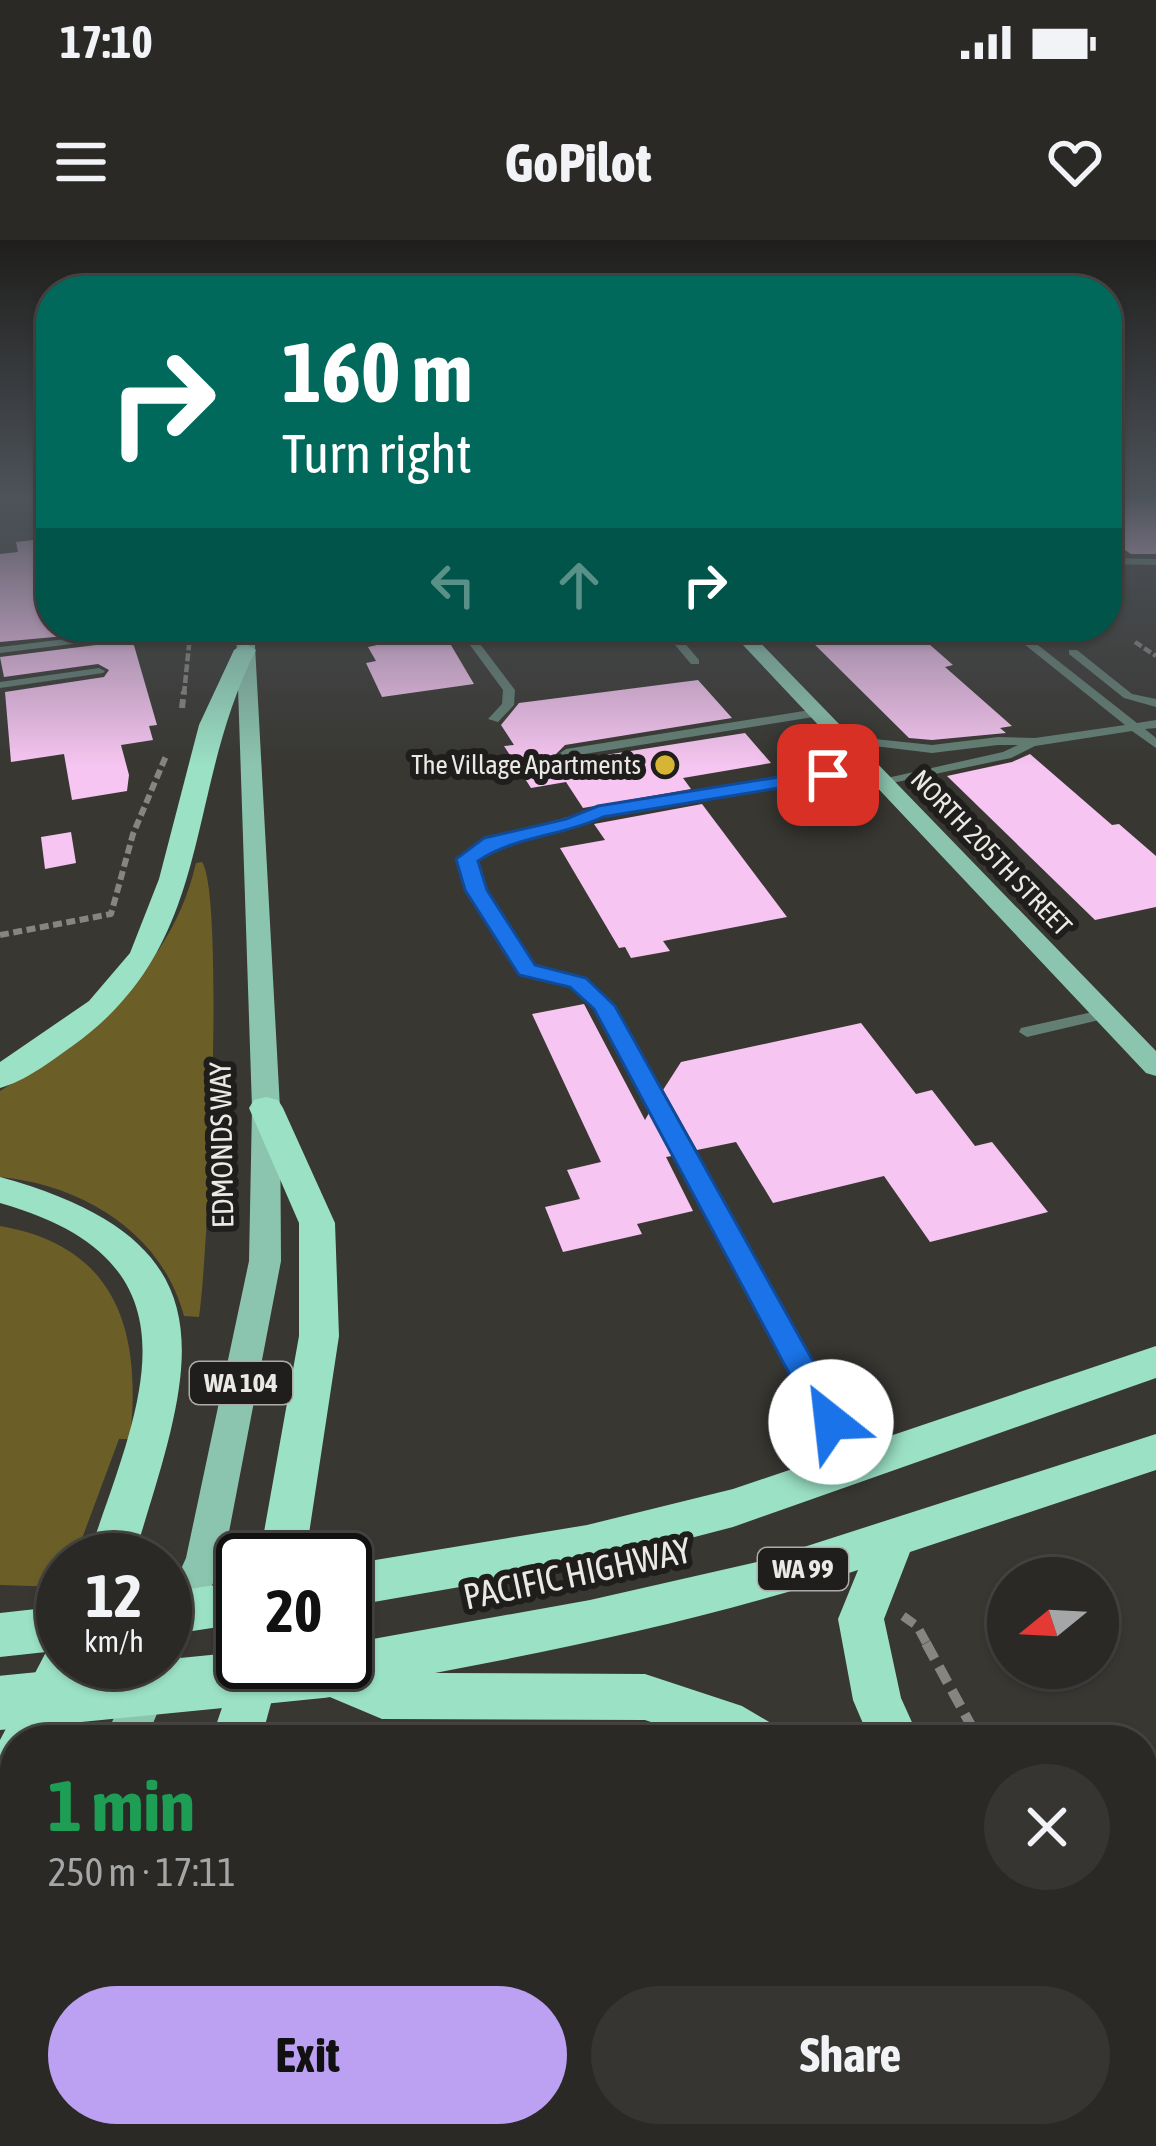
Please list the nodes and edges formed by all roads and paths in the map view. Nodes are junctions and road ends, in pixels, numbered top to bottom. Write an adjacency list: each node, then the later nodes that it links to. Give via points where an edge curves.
1 (1135, 641): 12 (path)
2 (66, 642): 10 (lane)
3 (191, 642): 17 (path)
4 (243, 642): 32 (highway, via 212,714 166,902 144,957 75,1027)
5 (245, 642): 33 (main road, EDMONDS WAY / WA 104)
6 (473, 642): 19 (lane, via 509,690 508,705)
7 (678, 642): 13 (lane)
8 (749, 642): 18 (main road, NORTH 205TH STREET)
9 (1027, 642): 21 (lane)
10 (0, 650)
11 (1073, 652): 16 (lane, via 1128,696)
12 (1156, 656)
13 (695, 662)
14 (99, 671): 15 (lane)
15 (0, 685)
16 (1156, 703)
17 (181, 712)
18 (816, 713): 22 (main road, NORTH 205TH STREET); 26 (lane)
19 (494, 718)
20 (1156, 724): 21 (lane)
21 (1134, 727): 23 (lane); 24 (lane)
22 (841, 738): 23 (lane, via 932,749); 27 (main road, NORTH 205TH STREET)
23 (1035, 742): 27 (lane)
24 (1156, 744)
25 (168, 752): 28 (path, via 111,914)
26 (566, 753)
27 (877, 777): 29 (main road, NORTH 205TH STREET); 37 (lane, via 598,812 491,842 467,859 476,890 527,970 578,982 604,1006)
28 (0, 935)
29 (1106, 1014): 30 (lane); 31 (main road, NORTH 205TH STREET)
30 (1027, 1032)
31 (1156, 1067)
32 (0, 1077)
33 (266, 1108): 39 (highway, via 317,1223 319,1336); 42 (main road, EDMONDS WAY / WA 104, via 265,1261 205,1558)
34 (0, 1190): 38 (highway, via 46,1201 113,1240 135,1264 161,1323 157,1408)
35 (1156, 1363): 37 (highway, PACIFIC HIGHWAY)
36 (1156, 1452): 40 (highway, PACIFIC HIGHWAY / WA 99)
37 (855, 1465): 41 (highway, PACIFIC HIGHWAY, via 733,1508 587,1545)
38 (118, 1533)
39 (286, 1533)
40 (892, 1541): 46 (highway, PACIFIC HIGHWAY / WA 99, via 590,1622); 57 (highway, via 861,1619)
41 (372, 1582)
42 (192, 1587)
43 (896, 1616): 58 (path, via 917,1626)
44 (36, 1631): 45 (highway)
45 (4, 1634)
46 (372, 1662)
47 (216, 1682): 52 (highway, PACIFIC HIGHWAY / WA 99, bridge)
48 (52, 1689): 53 (highway)
49 (147, 1689): 54 (main road)
50 (250, 1689): 55 (highway)
51 (365, 1689): 56 (highway, via 382,1696 645,1697)
52 (0, 1703)
53 (33, 1725)
54 (132, 1725)
55 (240, 1725)
56 (727, 1725)
57 (888, 1725)
58 (971, 1725)

